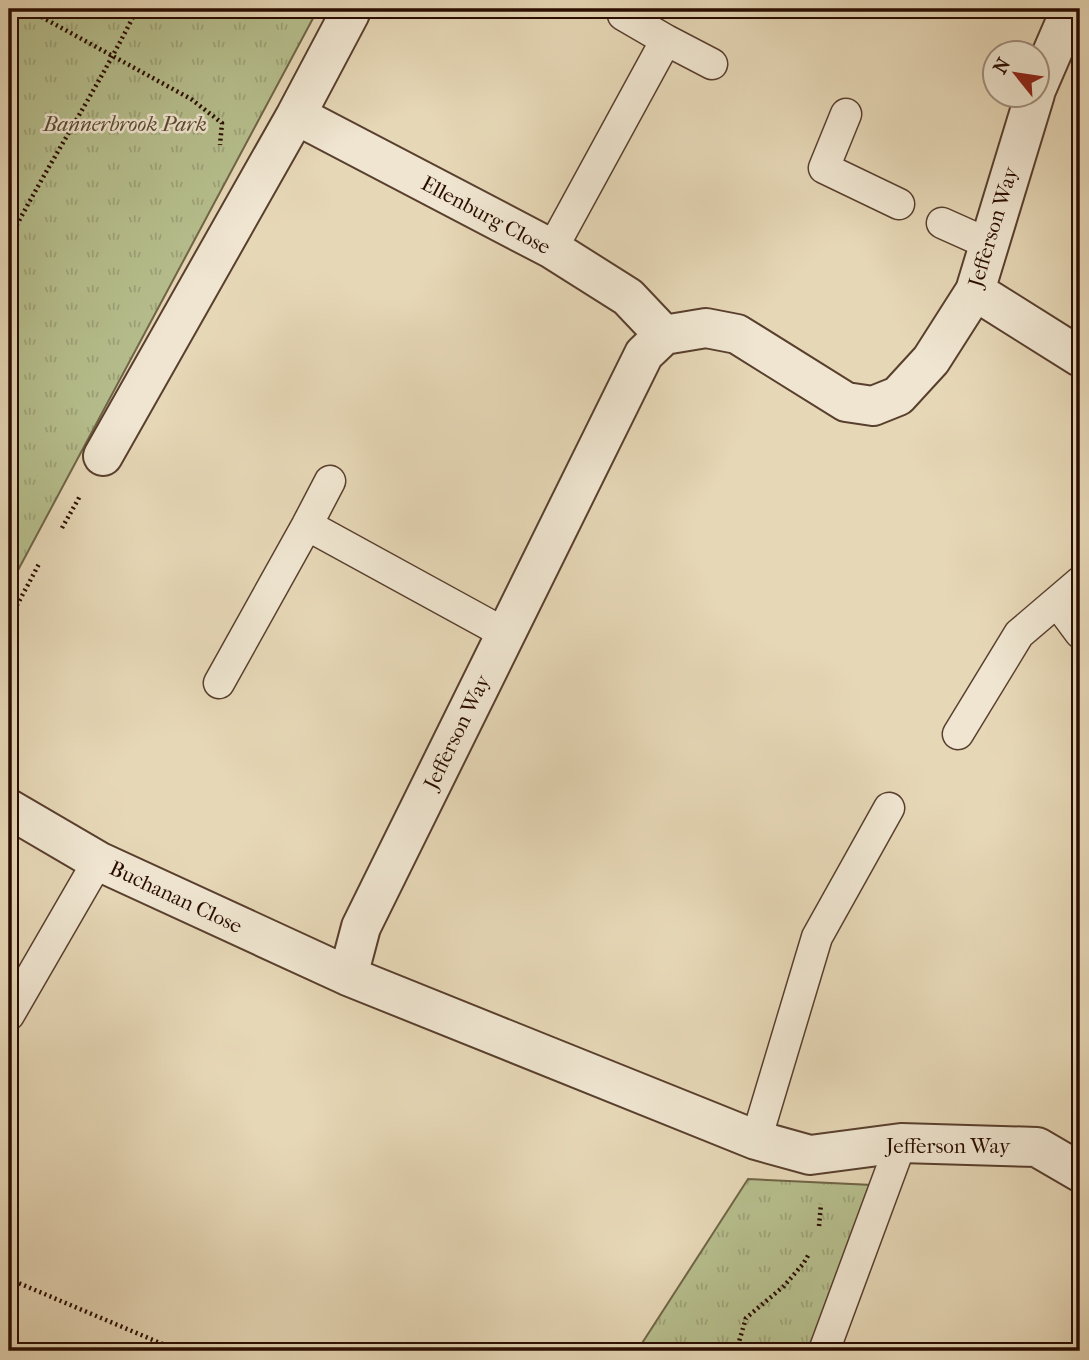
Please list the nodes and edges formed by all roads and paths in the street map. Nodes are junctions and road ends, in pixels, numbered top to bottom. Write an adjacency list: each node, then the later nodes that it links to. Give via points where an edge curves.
1 (27, 9): 7 (path)
2 (137, 9): 7 (path)
3 (1071, 9): 8 (street, Jefferson Way)
4 (350, 13): 13 (street)
5 (624, 15): 6 (lane)
6 (666, 40): 9 (lane); 18 (lane)
7 (114, 56): 10 (path); 16 (path)
8 (1050, 59)
9 (712, 64)
10 (191, 99)
11 (1031, 108): 17 (street, Jefferson Way)
12 (846, 114): 14 (lane, via 824,168)
13 (296, 115): 18 (street, Ellenburg Close); 22 (street)
14 (899, 204)
15 (942, 223): 17 (lane)
16 (9, 240)
17 (989, 244): 19 (street, Jefferson Way)
18 (552, 249): 20 (street, Ellenburg Close, via 628,296)
19 (975, 291): 20 (street, Jefferson Way, via 931,360 898,396 873,406 846,402 737,334 706,328); 21 (street)
20 (664, 335): 30 (street, Jefferson Way, via 644,354)
21 (1080, 357)
22 (103, 456)
23 (330, 481): 24 (lane)
24 (307, 525): 30 (lane); 31 (lane)
25 (39, 564): 28 (path)
26 (1080, 582): 27 (lane)
27 (1056, 602): 29 (lane); 32 (lane, via 1019,634)
28 (9, 620)
29 (1080, 633)
30 (506, 634): 36 (street, Jefferson Way, via 360,927)
31 (219, 682)
32 (958, 734)
33 (9, 808): 35 (street, Buchanan Close)
34 (889, 808): 38 (lane, via 817,937)
35 (98, 861): 36 (street, Buchanan Close); 37 (lane)
36 (348, 976): 38 (street, Jefferson Way)
37 (9, 1015)
38 (756, 1140): 40 (street, Jefferson Way, via 810,1155)
39 (901, 1143): 40 (street, Jefferson Way); 41 (street, Jefferson Way, via 1037,1147); 47 (lane)
40 (820, 1153): 42 (path)
41 (1080, 1172)
42 (818, 1235)
43 (813, 1245): 46 (path, via 785,1286 746,1318)
44 (9, 1279): 45 (path)
45 (179, 1351)
46 (740, 1351)
47 (824, 1351)

